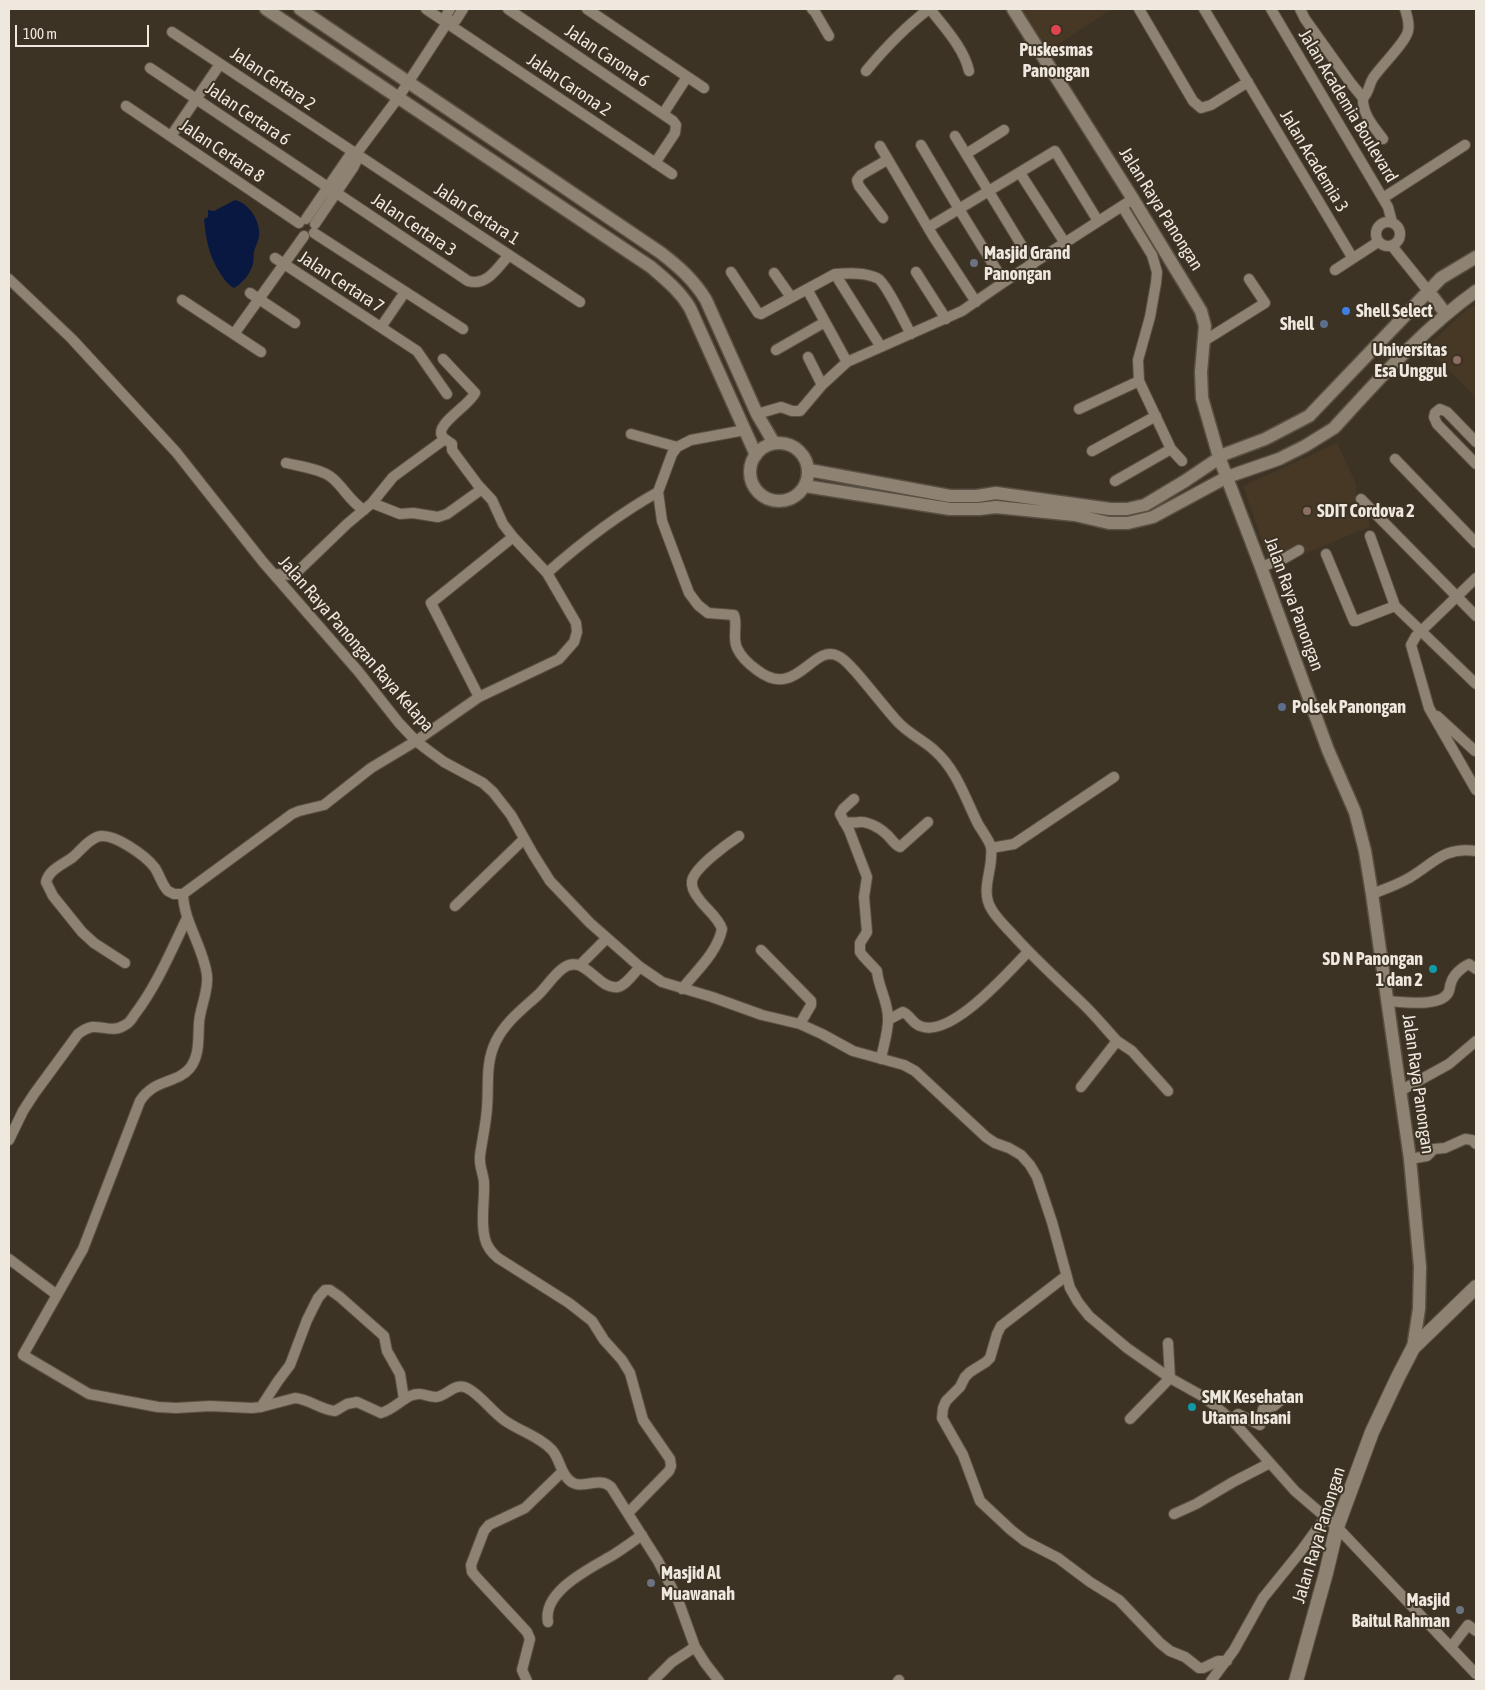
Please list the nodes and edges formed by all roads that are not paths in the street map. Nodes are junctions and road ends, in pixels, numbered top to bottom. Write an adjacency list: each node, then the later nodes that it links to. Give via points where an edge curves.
1 (266, 9): 28 (street)
2 (300, 9): 25 (street)
3 (426, 9): 16 (street, Jalan Carona 2)
4 (450, 9): 16 (street)
5 (463, 9): 16 (street, via 456,20)
6 (508, 9): 31 (street, Jalan Carona 6)
7 (588, 9): 23 (street)
8 (812, 9): 18 (street)
9 (930, 9): 21 (street, via 886,47); 22 (street, via 952,38)
10 (1013, 9): 48 (street, Jalan Raya Panongan)
11 (1138, 9): 24 (street, via 1193,101 1201,108 1211,106)
12 (1204, 9): 24 (street, Jalan Academia 3)
13 (1271, 9): 47 (street, Jalan Academia Boulevard)
14 (1300, 9): 29 (street)
15 (1405, 9): 29 (street, via 1409,22 1406,36 1376,73)
16 (447, 23): 25 (street); 42 (street, Jalan Carona 2)
17 (172, 32): 19 (street, Jalan Certara 2)
18 (829, 36)
19 (220, 64): 27 (street); 39 (street, Jalan Certara 2)
20 (150, 68): 27 (street, Jalan Certara 6)
21 (866, 71)
22 (969, 71)
23 (687, 76): 26 (street); 31 (street)
24 (1248, 82): 60 (street, Jalan Academia 3)
25 (408, 83): 28 (street); 101 (street, via 683,270 706,300)
26 (704, 88)
27 (196, 98): 33 (street); 45 (street, Jalan Certara 6)
28 (398, 98): 39 (street); 103 (street, via 671,283 690,308)
29 (1363, 98): 35 (street, via 1367,116)
30 (126, 106): 33 (street, Jalan Certara 8)
31 (663, 114): 42 (street, via 676,125 675,133)
32 (1004, 130): 40 (street)
33 (171, 136): 54 (street, Jalan Certara 8)
34 (955, 136): 40 (street)
35 (1383, 140)
36 (921, 145): 50 (street)
37 (1465, 145): 47 (street)
38 (880, 146): 41 (street)
39 (356, 154): 45 (street, via 350,155); 59 (street, Jalan Certara 1)
40 (966, 154): 46 (street)
41 (888, 160): 51 (street, via 857,180); 55 (street)
42 (655, 163): 44 (street, Jalan Carona 2)
43 (1020, 172): 46 (street); 52 (street, via 1055,151); 57 (street)
44 (672, 174)
45 (332, 190): 54 (street); 59 (street, Jalan Certara 3, via 468,281 475,283 488,279)
46 (988, 190): 50 (street); 63 (street)
47 (1383, 198): 53 (street, Jalan Academia Boulevard)
48 (1134, 199): 49 (street); 90 (street, Jalan Raya Panongan, via 1201,311)
49 (1122, 206): 52 (street); 97 (street, via 1152,255 1157,272 1150,317 1138,360)
50 (959, 209): 55 (street); 71 (street)
51 (883, 218)
52 (1098, 221): 57 (street)
53 (1392, 222): 56 (street, via 1378,226); 58 (street, Jalan Academia Boulevard, via 1399,227 1401,235)
54 (308, 227): 62 (street); 74 (street, Jalan Certara 8)
55 (929, 227): 81 (street)
56 (1378, 242): 58 (street); 60 (street)
57 (1065, 243): 63 (street)
58 (1392, 246): 75 (street)
59 (509, 255): 80 (street, Jalan Certara 1)
60 (1352, 257): 64 (street)
61 (1476, 257): 75 (street, via 1442,278)
62 (280, 261): 78 (street); 86 (street, Jalan Certara 7)
63 (1033, 264): 71 (street)
64 (1335, 270)
65 (730, 272): 77 (street, via 758,313 765,314)
66 (916, 272): 83 (street)
67 (774, 273): 77 (street)
68 (835, 274): 72 (street); 89 (street, via 880,280); 91 (street)
69 (9, 279): 134 (street, Jalan Raya Panongan Raya Kelapa, via 72,339 171,446)
70 (1249, 279): 90 (street, via 1265,303)
71 (1004, 282): 81 (street)
72 (807, 289): 77 (street); 84 (street)
73 (1476, 291): 82 (street)
74 (406, 292): 86 (street); 87 (street, Jalan Certara 8)
75 (1429, 292): 82 (street); 112 (street, via 1309,416)
76 (250, 293): 78 (street)
77 (791, 297)
78 (259, 299): 85 (street); 88 (street)
79 (182, 300): 88 (street)
80 (580, 302)
81 (976, 302): 83 (street)
82 (1446, 314): 118 (street, via 1324,436 1279,459)
83 (946, 319): 89 (street)
84 (824, 322): 92 (street); 96 (street)
85 (294, 324)
86 (381, 327): 99 (street, Jalan Certara 7, via 417,351)
87 (463, 329)
88 (234, 334): 93 (street)
89 (911, 334): 91 (street)
90 (1204, 341): 112 (street, Jalan Raya Panongan, via 1202,398)
91 (881, 347): 96 (street)
92 (776, 350)
93 (261, 352)
94 (808, 356): 98 (street)
95 (443, 359): 105 (street, via 475,393 470,402 442,426 441,433)
96 (847, 362): 98 (street)
97 (1139, 381): 100 (street); 102 (street)
98 (822, 385): 101 (street, via 800,411 776,407)
99 (447, 394)
100 (1079, 409)
101 (757, 414): 107 (street)
102 (1156, 416): 109 (street); 110 (street)
103 (745, 430): 108 (street, via 691,440); 111 (street)
104 (632, 434): 108 (street)
105 (445, 439): 121 (street, via 452,444 452,450); 124 (street, via 393,477)
106 (1476, 442): 116 (street, via 1447,412 1440,409 1435,413 1437,424)
107 (774, 444): 111 (street, via 761,449); 117 (street, via 787,444 799,450)
108 (676, 447): 122 (street)
109 (1171, 450): 114 (street); 119 (street)
110 (1092, 451)
111 (756, 455): 120 (street, via 750,469 751,477 763,496 778,502 787,500)
112 (1219, 458): 118 (street, Jalan Raya Panongan); 125 (street, via 1145,504 1126,509 996,493)
113 (1395, 459): 129 (street)
114 (1182, 461)
115 (286, 463): 126 (street, via 330,476)
116 (1476, 464)
117 (808, 470): 120 (street); 125 (street)
118 (1227, 477): 125 (street, via 1153,517 1128,523 996,507 979,509); 132 (street, Jalan Raya Panongan)
119 (1115, 482)
120 (805, 486): 125 (street)
121 (482, 489): 124 (street, via 438,517 400,514); 128 (street)
122 (658, 492): 133 (street, via 613,519); 152 (street, via 662,521 689,593 708,613 734,615 736,646 749,663 762,674 782,680 827,655 844,659 896,721 933,748 950,767)
123 (1361, 499): 136 (street)
124 (372, 502): 126 (street)
125 (950, 502)
126 (364, 510): 134 (street, via 294,575)
127 (1370, 536): 137 (street)
128 (513, 537): 133 (street); 141 (street, via 432,603)
129 (1476, 542)
130 (1299, 550): 132 (street)
131 (1326, 554): 137 (street, via 1354,620)
132 (1261, 567): 155 (street, Jalan Raya Panongan, via 1328,750 1355,812)
133 (548, 573): 141 (street, via 576,623 578,632 574,642 559,659)
134 (274, 574): 143 (street, Jalan Raya Panongan Raya Kelapa)
135 (1476, 578): 136 (street)
136 (1457, 596): 138 (street); 139 (street)
137 (1395, 606): 139 (street)
138 (1476, 616)
139 (1421, 632): 140 (street); 142 (street, via 1411,645)
140 (1476, 684)
141 (479, 697): 143 (street)
142 (1429, 708): 144 (street); 146 (street)
143 (416, 741): 151 (street, Jalan Raya Panongan Raya Kelapa, via 444,762 488,787 511,815); 154 (street, via 371,768 324,805 292,814)
144 (1474, 752)
145 (1114, 776): 152 (street, via 1014,844)
146 (1476, 790)
147 (854, 799): 148 (street, via 841,812)
148 (844, 822): 149 (street, via 863,822 874,826 900,847); 167 (street, via 867,877 864,897 867,932 860,943 860,952 877,971)
149 (928, 822)
150 (738, 836): 165 (street, via 692,880 694,893 722,929 702,966)
151 (524, 839): 156 (street); 158 (street, Jalan Raya Panongan Raya Kelapa, via 550,881)
152 (991, 848): 160 (street, via 991,870 986,886 988,901 998,918)
153 (1476, 851): 155 (street, via 1443,854 1400,883)
154 (183, 894): 157 (street); 161 (street, via 168,891 146,858 116,839 104,836 91,840 50,873 46,882 48,888 82,932)
155 (1372, 894): 166 (street, Jalan Raya Panongan)
156 (455, 906)
157 (186, 918): 175 (street, via 166,964 127,1024 108,1030 86,1028 78,1034 34,1094); 181 (street, via 202,954 207,979 196,1057 189,1069 152,1088 140,1101 83,1249)
158 (607, 938): 162 (street); 163 (street, Jalan Raya Panongan Raya Kelapa)
159 (762, 950): 168 (street, via 811,1001)
160 (1028, 952): 167 (street, via 981,999 953,1020 920,1027 902,1012); 169 (street)
161 (125, 963)
162 (581, 964): 163 (street, via 615,987 623,984); 194 (street, via 564,967 505,1026 492,1050 480,1160 484,1182 484,1233 488,1247 498,1258 592,1321 630,1373 644,1420 670,1459 671,1466)
163 (640, 967): 165 (street, Jalan Raya Panongan Raya Kelapa, via 662,982)
164 (1476, 969): 166 (street, via 1470,964 1465,966 1453,976 1446,995 1436,1001)
165 (682, 989): 168 (street, Jalan Raya Panongan Raya Kelapa)
166 (1387, 1001): 173 (street, Jalan Raya Panongan)
167 (888, 1020): 171 (street)
168 (800, 1024): 171 (street, Jalan Raya Panongan Raya Kelapa, via 853,1052)
169 (1117, 1041): 172 (street); 174 (street, via 1132,1051)
170 (1476, 1041): 173 (street, via 1449,1064)
171 (881, 1059): 179 (street, Jalan Raya Panongan Raya Kelapa, via 915,1071 986,1137 1021,1155 1030,1165 1052,1222)
172 (1081, 1088)
173 (1400, 1090): 177 (street, Jalan Raya Panongan)
174 (1168, 1091)
175 (9, 1140)
176 (1476, 1144): 177 (street, via 1465,1139 1445,1148 1434,1148 1426,1156)
177 (1410, 1159): 182 (street, Jalan Raya Panongan, via 1421,1286)
178 (9, 1259): 181 (street)
179 (1066, 1276): 186 (street, Jalan Raya Panongan Raya Kelapa, via 1078,1302 1090,1316 1127,1348); 203 (street, via 1001,1326 990,1358 965,1377 960,1388 942,1408 942,1418 963,1455 980,1501 1010,1530 1119,1600 1170,1651 1185,1656 1200,1668)
180 (1476, 1287): 183 (main road, Jalan Raya Panongan)
181 (57, 1295): 189 (street, via 23,1355 89,1394 158,1407)
182 (1416, 1324): 183 (street); 185 (street, Jalan Raya Panongan)
183 (1431, 1331): 185 (main road, Jalan Raya Panongan)
184 (1168, 1343): 186 (street)
185 (1413, 1348): 197 (main road, Jalan Raya Panongan, via 1372,1432)
186 (1170, 1378): 190 (street); 191 (street, Jalan Raya Panongan Raya Kelapa, via 1204,1397)
187 (404, 1399): 189 (street, via 378,1413 357,1402 335,1411 295,1398); 189 (street, via 398,1370 387,1351 384,1336 340,1297 325,1290 307,1320 290,1365); 193 (street, via 418,1393 435,1397 457,1386 466,1387 504,1419 545,1444 557,1457)
188 (1280, 1401): 191 (street, via 1275,1406 1263,1408 1260,1425 1238,1414)
189 (261, 1407)
190 (1130, 1419)
191 (1232, 1420): 192 (street, Jalan Raya Panongan Raya Kelapa)
192 (1270, 1463): 195 (street); 196 (street, Jalan Raya Panongan Raya Kelapa, via 1295,1492)
193 (562, 1472): 194 (street, via 576,1484 607,1483); 205 (street, via 525,1508 489,1525 471,1565 472,1572 528,1632 530,1639 522,1670)
194 (628, 1513): 198 (street)
195 (1174, 1514)
196 (1325, 1518): 197 (street, Jalan Raya Panongan Raya Kelapa); 203 (street, via 1263,1598)
197 (1337, 1527): 202 (street, Jalan Raya Panongan Raya Kelapa); 209 (main road, Jalan Raya Panongan)
198 (642, 1535): 199 (street, via 574,1578 551,1603 546,1616); 201 (street, via 678,1600)
199 (548, 1622)
200 (1476, 1631): 202 (street, via 1468,1625)
201 (695, 1646): 206 (street); 207 (street)
202 (1451, 1647): 204 (street, Jalan Raya Panongan Raya Kelapa)
203 (1227, 1661): 208 (street)
204 (1476, 1674)
205 (528, 1681)
206 (653, 1681)
207 (720, 1681)
208 (1211, 1681)
209 (1296, 1681)

